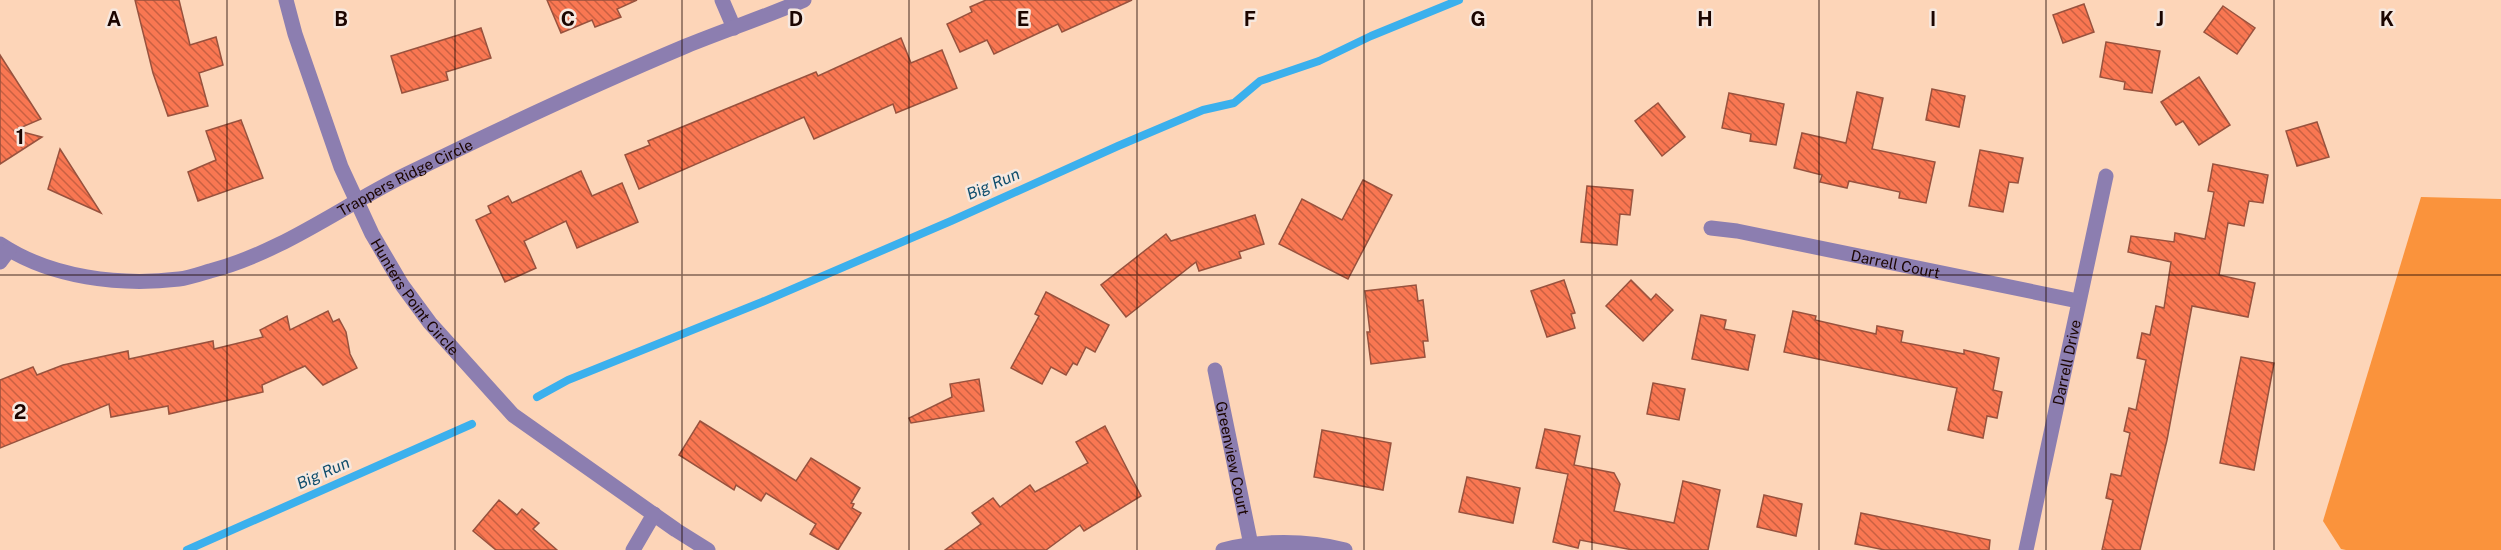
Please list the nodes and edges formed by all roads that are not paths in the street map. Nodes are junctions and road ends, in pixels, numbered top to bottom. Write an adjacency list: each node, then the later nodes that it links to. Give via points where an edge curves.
1 (286, 0): 6 (street, Hunters Point Circle, via 337,156)
2 (722, 0): 4 (street)
3 (804, 0): 4 (street, Trappers Ridge Circle)
4 (734, 28): 6 (street, Trappers Ridge Circle, via 520,121)
5 (2106, 176): 9 (street, Darrell Drive)
6 (357, 202): 8 (street, Trappers Ridge Circle, via 287,242 235,265 180,279 116,282); 11 (street, Hunters Point Circle, via 402,285 430,323 513,414)
7 (1711, 228): 9 (street, Darrell Court)
8 (3, 252)
9 (2078, 301): 17 (street, Darrell Drive)
10 (1215, 370): 12 (street, Greenview Court)
11 (654, 514): 13 (street); 14 (street, Hunters Point Circle)
12 (1251, 545): 15 (street); 16 (street, via 1295,543)
13 (633, 550)
14 (708, 550)
15 (1223, 550)
16 (1345, 550)
17 (2026, 550)

